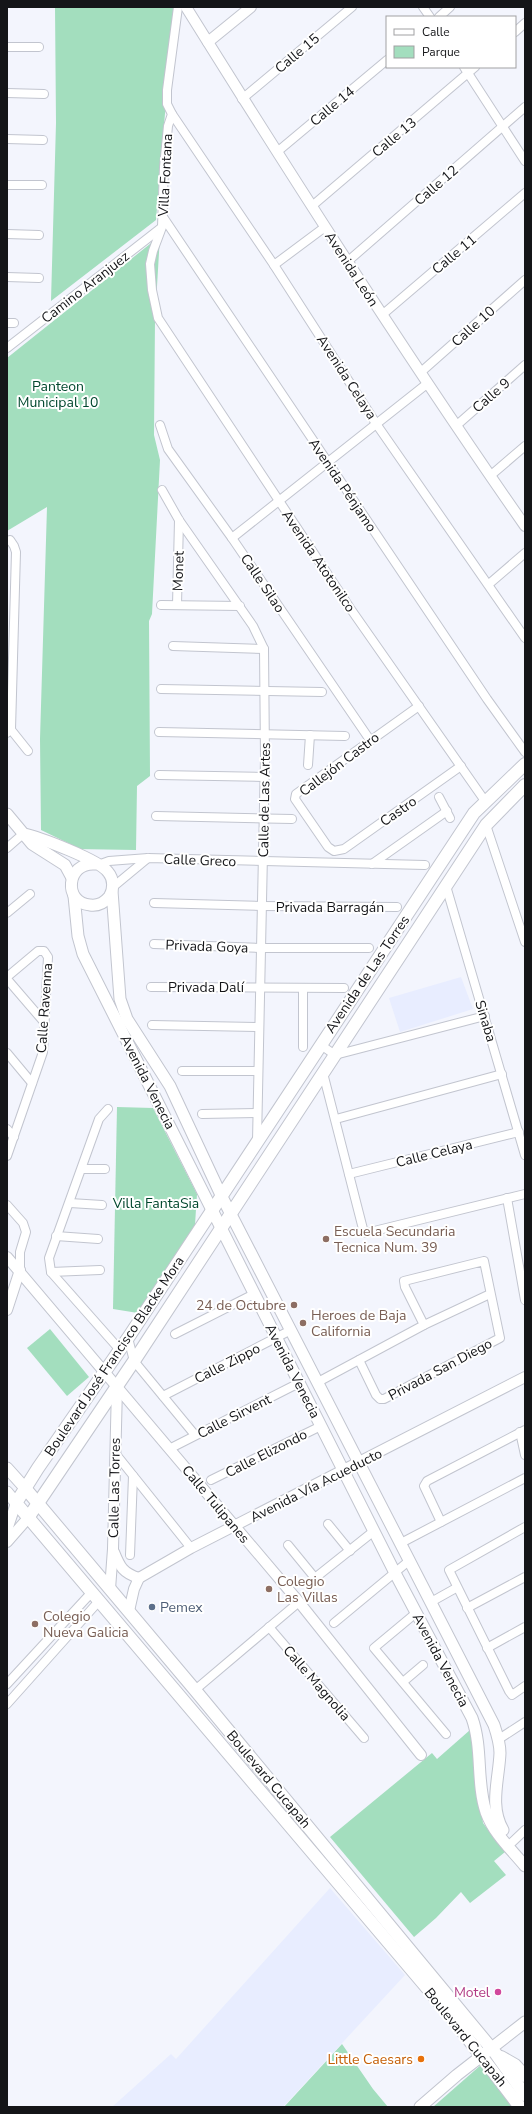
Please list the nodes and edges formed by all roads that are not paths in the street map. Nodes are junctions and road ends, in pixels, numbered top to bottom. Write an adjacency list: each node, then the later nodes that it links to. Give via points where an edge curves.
1 (178, 7): 20 (street, Villa Fontana, via 167,90 167,104)
2 (186, 7): 11 (street, Avenida León)
3 (251, 7): 11 (street)
4 (352, 7): 18 (street, Calle 15)
5 (424, 7): 7 (street)
6 (450, 7): 8 (street)
7 (429, 16)
8 (440, 16)
9 (525, 23): 10 (street)
10 (516, 31)
11 (208, 42): 18 (street, Avenida León)
12 (7, 47): 13 (street)
13 (39, 47)
14 (386, 61): 24 (street, Calle 14)
15 (466, 70): 21 (street); 29 (street, Calle 13)
16 (7, 93): 17 (street)
17 (44, 94)
18 (242, 99): 24 (street, Avenida León)
19 (525, 107): 21 (street, Calle 12)
20 (172, 114): 30 (street, Villa Fontana, via 165,153); 36 (street, Avenida Celaya)
21 (503, 127): 25 (street); 35 (street, Calle 12)
22 (7, 139): 23 (street)
23 (43, 140)
24 (277, 152): 29 (street, Avenida León)
25 (525, 161)
26 (7, 185): 27 (street)
27 (42, 185)
28 (525, 193): 40 (street, Calle 11)
29 (312, 206): 32 (street, Avenida León)
30 (163, 217): 31 (street, Villa Fontana); 50 (street, Avenida Pénjamo)
31 (162, 227): 41 (street, Villa Fontana, via 150,264); 42 (street, Camino Aranjuez)
32 (325, 227): 35 (street, Avenida León); 36 (street)
33 (7, 234): 34 (street)
34 (39, 235)
35 (347, 262): 40 (street, Avenida León)
36 (274, 266): 46 (street, Avenida Celaya)
37 (7, 277): 38 (street)
38 (39, 278)
39 (525, 280): 44 (street, Calle 10)
40 (382, 315): 44 (street, Avenida León)
41 (158, 318): 53 (street, Avenida Atotonilco)
42 (7, 348)
43 (525, 365): 47 (street, Calle 9)
44 (421, 372): 45 (street, Avenida León)
45 (428, 383): 46 (street); 47 (street, Avenida León)
46 (378, 425): 50 (street); 59 (street, Avenida Celaya)
47 (457, 425): 51 (street, Avenida León)
48 (160, 426): 56 (street, Calle Silao, via 168,449)
49 (525, 446): 51 (street)
50 (328, 463): 53 (street); 77 (street, Avenida Pénjamo)
51 (490, 476): 55 (street, Avenida León)
52 (162, 490): 54 (street, Calle de Las Artes)
53 (280, 501): 56 (street); 69 (street, Avenida Atotonilco, via 350,608)
54 (179, 520): 61 (street, Monet); 62 (street, Calle de Las Artes)
55 (525, 526)
56 (232, 538): 75 (street, Calle Silao)
57 (7, 541): 70 (street, via 10,540 16,552)
58 (525, 553): 59 (street)
59 (489, 584): 63 (street, Avenida Celaya)
60 (161, 605): 61 (street, Monet)
61 (177, 605): 62 (street)
62 (240, 606): 65 (street, Calle de Las Artes)
63 (525, 638)
64 (173, 646): 65 (street)
65 (264, 649): 67 (street, Calle de Las Artes)
66 (161, 688): 67 (street)
67 (266, 691): 68 (street); 72 (street, Calle de Las Artes)
68 (322, 692)
69 (419, 706): 75 (street, Callejón Castro); 80 (street, Avenida Atotonilco)
70 (8, 729): 76 (street)
71 (159, 732): 72 (street)
72 (265, 734): 73 (street); 82 (street, Calle de Las Artes)
73 (310, 735): 74 (street); 79 (street)
74 (345, 736)
75 (370, 740): 93 (street, Callejón Castro, via 295,797 328,847)
76 (28, 751)
77 (525, 752)
78 (525, 764): 85 (main road, Avenida de Las Torres)
79 (308, 765)
80 (461, 766): 85 (street, Avenida Atotonilco); 93 (street, Castro, via 344,849)
81 (159, 775): 82 (street)
82 (264, 777): 88 (street, Calle de Las Artes)
83 (525, 785): 90 (main road, Avenida de Las Torres)
84 (439, 797): 97 (street, via 448,814)
85 (485, 801): 121 (main road, Avenida de Las Torres, via 474,813)
86 (7, 814): 91 (main road)
87 (156, 816): 88 (street)
88 (263, 818): 89 (street); 95 (street, Calle de Las Artes)
89 (292, 820)
90 (486, 825): 100 (main road, Avenida de Las Torres); 108 (street)
91 (23, 834): 92 (street); 96 (main road, via 38,837); 99 (main road, via 32,844 65,865)
92 (7, 848)
93 (334, 851)
94 (148, 858): 95 (street, Calle Greco); 96 (street, Calle Greco); 101 (street, Calle Greco)
95 (262, 862): 97 (street, Calle Greco); 105 (street, Calle de Las Artes)
96 (97, 864): 99 (main road, via 80,867); 101 (main road, via 105,868 110,875)
97 (372, 864): 98 (street, Calle Greco)
98 (425, 865)
99 (72, 878): 103 (main road)
100 (446, 886): 117 (street, Sinaba); 124 (main road, Avenida de Las Torres)
101 (112, 889): 103 (main road, via 103,902 95,905 81,902); 144 (main road, Avenida Venecia, via 120,999 123,1009 131,1028 170,1086)
102 (30, 894): 107 (street)
103 (74, 896): 149 (main road, Avenida Venecia, via 78,936 83,954)
104 (154, 903): 105 (street, Privada Barragán)
105 (262, 906): 106 (street, Privada Barragán); 110 (street, Calle de Las Artes)
106 (397, 907)
107 (7, 913)
108 (525, 942)
109 (154, 944): 110 (street, Privada Goya)
110 (260, 948): 111 (street, Privada Goya); 114 (street, Calle de Las Artes)
111 (369, 948)
112 (7, 978): 118 (street); 118 (street, Calle Ravenna, via 38,951 44,951 48,957)
113 (152, 987): 114 (street, Privada Dalí)
114 (260, 987): 115 (street, Privada Dalí); 120 (street, Calle de Las Artes)
115 (303, 988): 116 (street, Privada Dalí); 122 (street)
116 (344, 988)
117 (485, 1016): 124 (street); 128 (street, Sinaba)
118 (44, 1022): 129 (street, Calle Ravenna, via 43,1052)
119 (152, 1025): 120 (street)
120 (259, 1027): 126 (street, Calle de Las Artes)
121 (320, 1045): 124 (street); 137 (main road, Avenida de Las Torres)
122 (303, 1047)
123 (7, 1053): 129 (street)
124 (335, 1055): 127 (main road, Avenida de Las Torres)
125 (182, 1071): 126 (street)
126 (258, 1071): 131 (street, Calle de Las Artes)
127 (323, 1073): 133 (street); 150 (main road, Avenida de Las Torres)
128 (502, 1074): 133 (street); 135 (street, Sinaba)
129 (32, 1083): 136 (street, Calle Ravenna)
130 (108, 1109): 140 (street, via 99,1119)
131 (257, 1113): 132 (street); 137 (street, Calle de Las Artes)
132 (202, 1114)
133 (336, 1119): 142 (street)
134 (7, 1129): 136 (street)
135 (518, 1132): 139 (street, Sinaba); 142 (street, Calle Celaya)
136 (14, 1137): 138 (street, Calle Ravenna)
137 (257, 1141): 144 (main road, Avenida de Las Torres)
138 (7, 1156)
139 (525, 1156)
140 (82, 1169): 141 (street); 146 (street)
141 (105, 1169)
142 (349, 1174): 145 (street, via 363,1229 371,1234)
143 (525, 1194): 145 (street)
144 (221, 1195): 149 (main road, Boulevard José Francisco Blacke Mora); 150 (main road, Avenida Venecia)
145 (507, 1198): 156 (street)
146 (70, 1203): 148 (street); 152 (street)
147 (7, 1205): 154 (street, via 25,1227)
148 (102, 1205)
149 (212, 1208): 151 (main road, Avenida Venecia); 167 (main road, Boulevard José Francisco Blacke Mora)
150 (231, 1213): 151 (main road, Boulevard José Francisco Blacke Mora); 165 (main road, Avenida Venecia)
151 (222, 1227): 160 (main road, Avenida Venecia); 171 (main road, Boulevard José Francisco Blacke Mora)
152 (56, 1236): 153 (street); 159 (street, via 49,1258)
153 (98, 1240)
154 (20, 1252): 155 (street); 157 (street)
155 (7, 1258): 157 (street, Calle Tulipanes)
156 (522, 1261): 162 (street)
157 (20, 1270): 163 (street); 172 (street, Calle Tulipanes)
158 (100, 1270): 159 (street)
159 (51, 1272): 169 (street)
160 (254, 1294): 166 (street); 168 (main road, Avenida Venecia)
161 (490, 1294): 164 (street); 164 (street, Privada San Diego, via 484,1261 407,1279 404,1281 405,1287); 170 (street, Privada San Diego, via 500,1338 384,1399 376,1395)
162 (525, 1300)
163 (7, 1310)
164 (424, 1325): 170 (street)
165 (291, 1330): 168 (street, Calle Zippo); 174 (main road, Avenida Venecia)
166 (175, 1334)
167 (128, 1338): 169 (main road, Boulevard José Francisco Blacke Mora); 171 (street)
168 (276, 1338): 175 (main road, Avenida Venecia); 177 (street, Calle Zippo)
169 (120, 1350): 172 (main road, Boulevard José Francisco Blacke Mora)
170 (359, 1360): 174 (street)
171 (134, 1361): 176 (main road, Boulevard José Francisco Blacke Mora); 177 (street)
172 (105, 1372): 176 (street, Calle Tulipanes); 190 (main road, Boulevard José Francisco Blacke Mora)
173 (525, 1378): 184 (street, Avenida Vía Acueducto)
174 (318, 1382): 184 (main road, Avenida Venecia)
175 (299, 1383): 178 (main road, Avenida Venecia); 180 (street, Calle Sirvent)
176 (117, 1387): 181 (street, Calle Tulipanes); 182 (street, Calle Las Torres); 193 (main road, Boulevard José Francisco Blacke Mora)
177 (163, 1396): 180 (street)
178 (321, 1426): 186 (main road, Avenida Venecia); 189 (street, Calle Elizondo)
179 (523, 1431): 183 (street); 195 (street, via 427,1481 424,1486 425,1492)
180 (195, 1435): 181 (street, Calle Sirvent)
181 (169, 1449): 197 (street, Calle Tulipanes)
182 (115, 1453): 187 (street); 205 (street, Calle Las Torres)
183 (525, 1455)
184 (360, 1463): 186 (street, Avenida Vía Acueducto); 202 (main road, Avenida Venecia)
185 (7, 1468): 190 (main road, Boulevard Cucapah)
186 (345, 1471): 197 (street, Avenida Vía Acueducto); 200 (main road, Avenida Venecia)
187 (133, 1476): 204 (street); 207 (street, Calle Las Torres)
188 (525, 1478): 195 (street)
189 (211, 1480)
190 (24, 1488): 192 (main road, Boulevard José Francisco Blacke Mora); 193 (main road, Boulevard Cucapah)
191 (7, 1492): 192 (main road, Boulevard Cucapah)
192 (16, 1503): 194 (main road, Boulevard Cucapah); 199 (street)
193 (37, 1504): 194 (main road, Boulevard José Francisco Blacke Mora); 213 (main road, Boulevard Cucapah)
194 (28, 1518): 201 (street); 214 (main road, Boulevard Cucapah)
195 (441, 1522): 202 (street)
196 (328, 1524): 206 (street)
197 (234, 1526): 204 (street, Avenida Vía Acueducto); 215 (street, Calle Tulipanes)
198 (525, 1527): 212 (street, via 451,1568 449,1573)
199 (7, 1530)
200 (374, 1531): 206 (street); 209 (main road, Avenida Venecia)
201 (7, 1542)
202 (401, 1543): 208 (main road, Avenida Venecia)
203 (288, 1545): 206 (street, via 315,1578)
204 (191, 1548): 211 (street, Avenida Vía Acueducto)
205 (113, 1549): 211 (street, via 121,1568); 213 (street, Calle Las Torres)
206 (350, 1551)
207 (130, 1555)
208 (410, 1560): 209 (street); 216 (main road, Avenida Venecia)
209 (395, 1573): 220 (main road, Avenida Venecia); 222 (street)
210 (525, 1577): 217 (street)
211 (138, 1578): 219 (street)
212 (456, 1588): 216 (street); 217 (street)
213 (110, 1589): 219 (main road, Boulevard Cucapah)
214 (95, 1597): 218 (street); 221 (street); 243 (main road, Boulevard Cucapah)
215 (299, 1602): 223 (street); 236 (street, Calle Tulipanes)
216 (431, 1602): 235 (main road, Avenida Venecia, via 485,1706)
217 (467, 1608): 225 (street)
218 (77, 1609): 221 (street); 228 (street)
219 (129, 1611): 230 (main road, Boulevard Cucapah)
220 (416, 1613): 227 (street, via 374,1648); 238 (main road, Avenida Venecia, via 472,1718 477,1737)
221 (85, 1616): 231 (street)
222 (334, 1623)
223 (269, 1627): 230 (street); 234 (street, Calle Magnolia)
224 (525, 1627): 225 (street)
225 (487, 1648): 229 (street, via 512,1695 517,1694)
226 (423, 1665): 227 (street)
227 (403, 1682): 233 (street)
228 (7, 1684)
229 (525, 1686)
230 (195, 1690): 243 (main road, Boulevard Cucapah)
231 (7, 1704)
232 (523, 1726): 235 (street)
233 (446, 1734)
234 (364, 1738)
235 (499, 1739): 237 (main road, Avenida Venecia)
236 (421, 1755)
237 (498, 1775): 238 (main road, via 490,1779); 240 (main road, Avenida Venecia, via 495,1792 497,1812)
238 (481, 1777): 240 (main road, Avenida Venecia, via 486,1812)
239 (525, 1830): 240 (street)
240 (510, 1848): 241 (main road)
241 (525, 1866)
242 (525, 2022): 243 (main road)
243 (490, 2053): 244 (main road, via 515,2065); 245 (main road, Boulevard Cucapah); 246 (main road); 247 (main road, Boulevard Cucapah)
244 (525, 2076)
245 (525, 2095)
246 (420, 2107)
247 (520, 2107)

